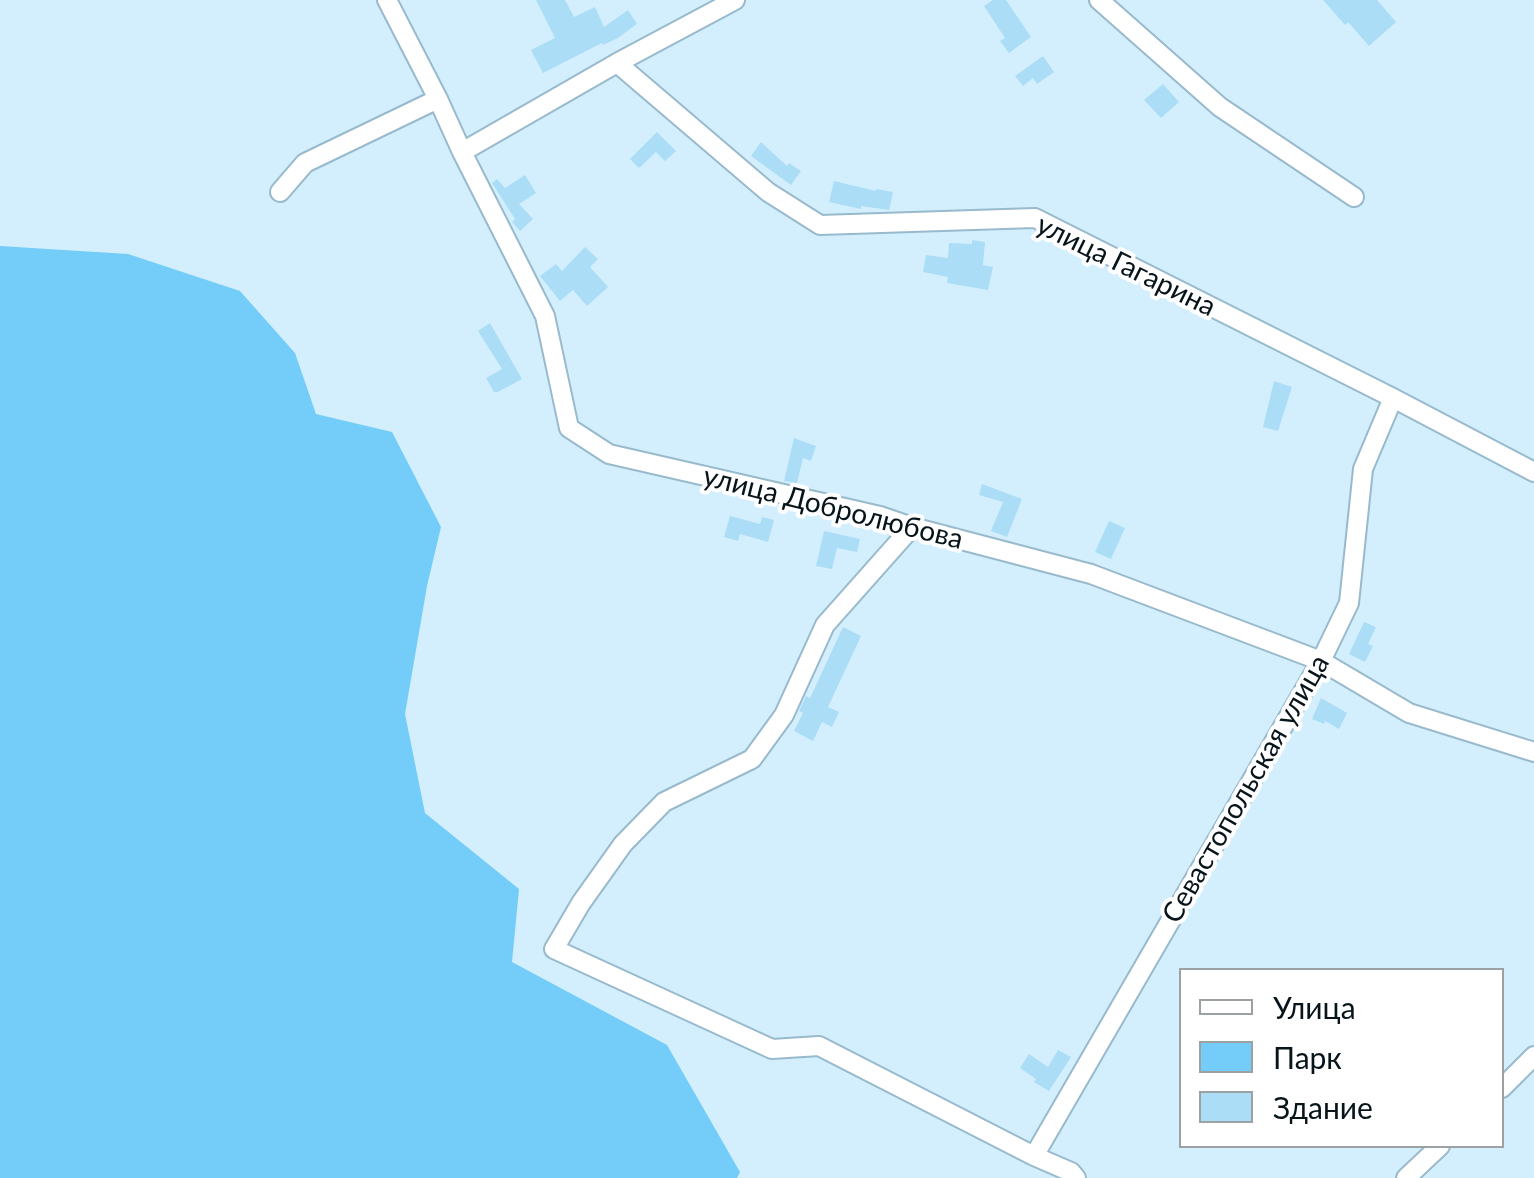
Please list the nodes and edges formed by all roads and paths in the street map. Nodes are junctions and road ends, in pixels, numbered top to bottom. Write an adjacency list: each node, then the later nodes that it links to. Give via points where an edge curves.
1 (387, 0): 5 (street, улица Добролюбова)
2 (735, 0): 4 (street)
3 (1098, 0): 8 (street, via 1220,107)
4 (617, 63): 6 (street); 9 (street, улица Гагарина, via 768,192 820,225 1036,218)
5 (438, 98): 6 (street, улица Добролюбова); 7 (street, via 305,163)
6 (462, 152): 11 (street, улица Добролюбова, via 545,316 568,428 610,454)
7 (280, 192)
8 (1354, 197)
9 (1393, 398): 10 (street, улица Гагарина); 12 (street, Севастопольская улица, via 1363,468 1349,603)
10 (1534, 472)
11 (912, 527): 12 (street, улица Добролюбова, via 1090,574); 17 (street, via 825,625 784,715 752,760 664,802 623,844 554,949 772,1049 819,1046)
12 (1321, 661): 13 (street, улица Добролюбова, via 1409,713); 17 (street, Севастопольская улица)
13 (1534, 752)
14 (1534, 1056): 15 (street)
15 (1504, 1086)
16 (1438, 1148): 19 (street)
17 (1034, 1156): 18 (street)
18 (1076, 1178)
19 (1406, 1178)

